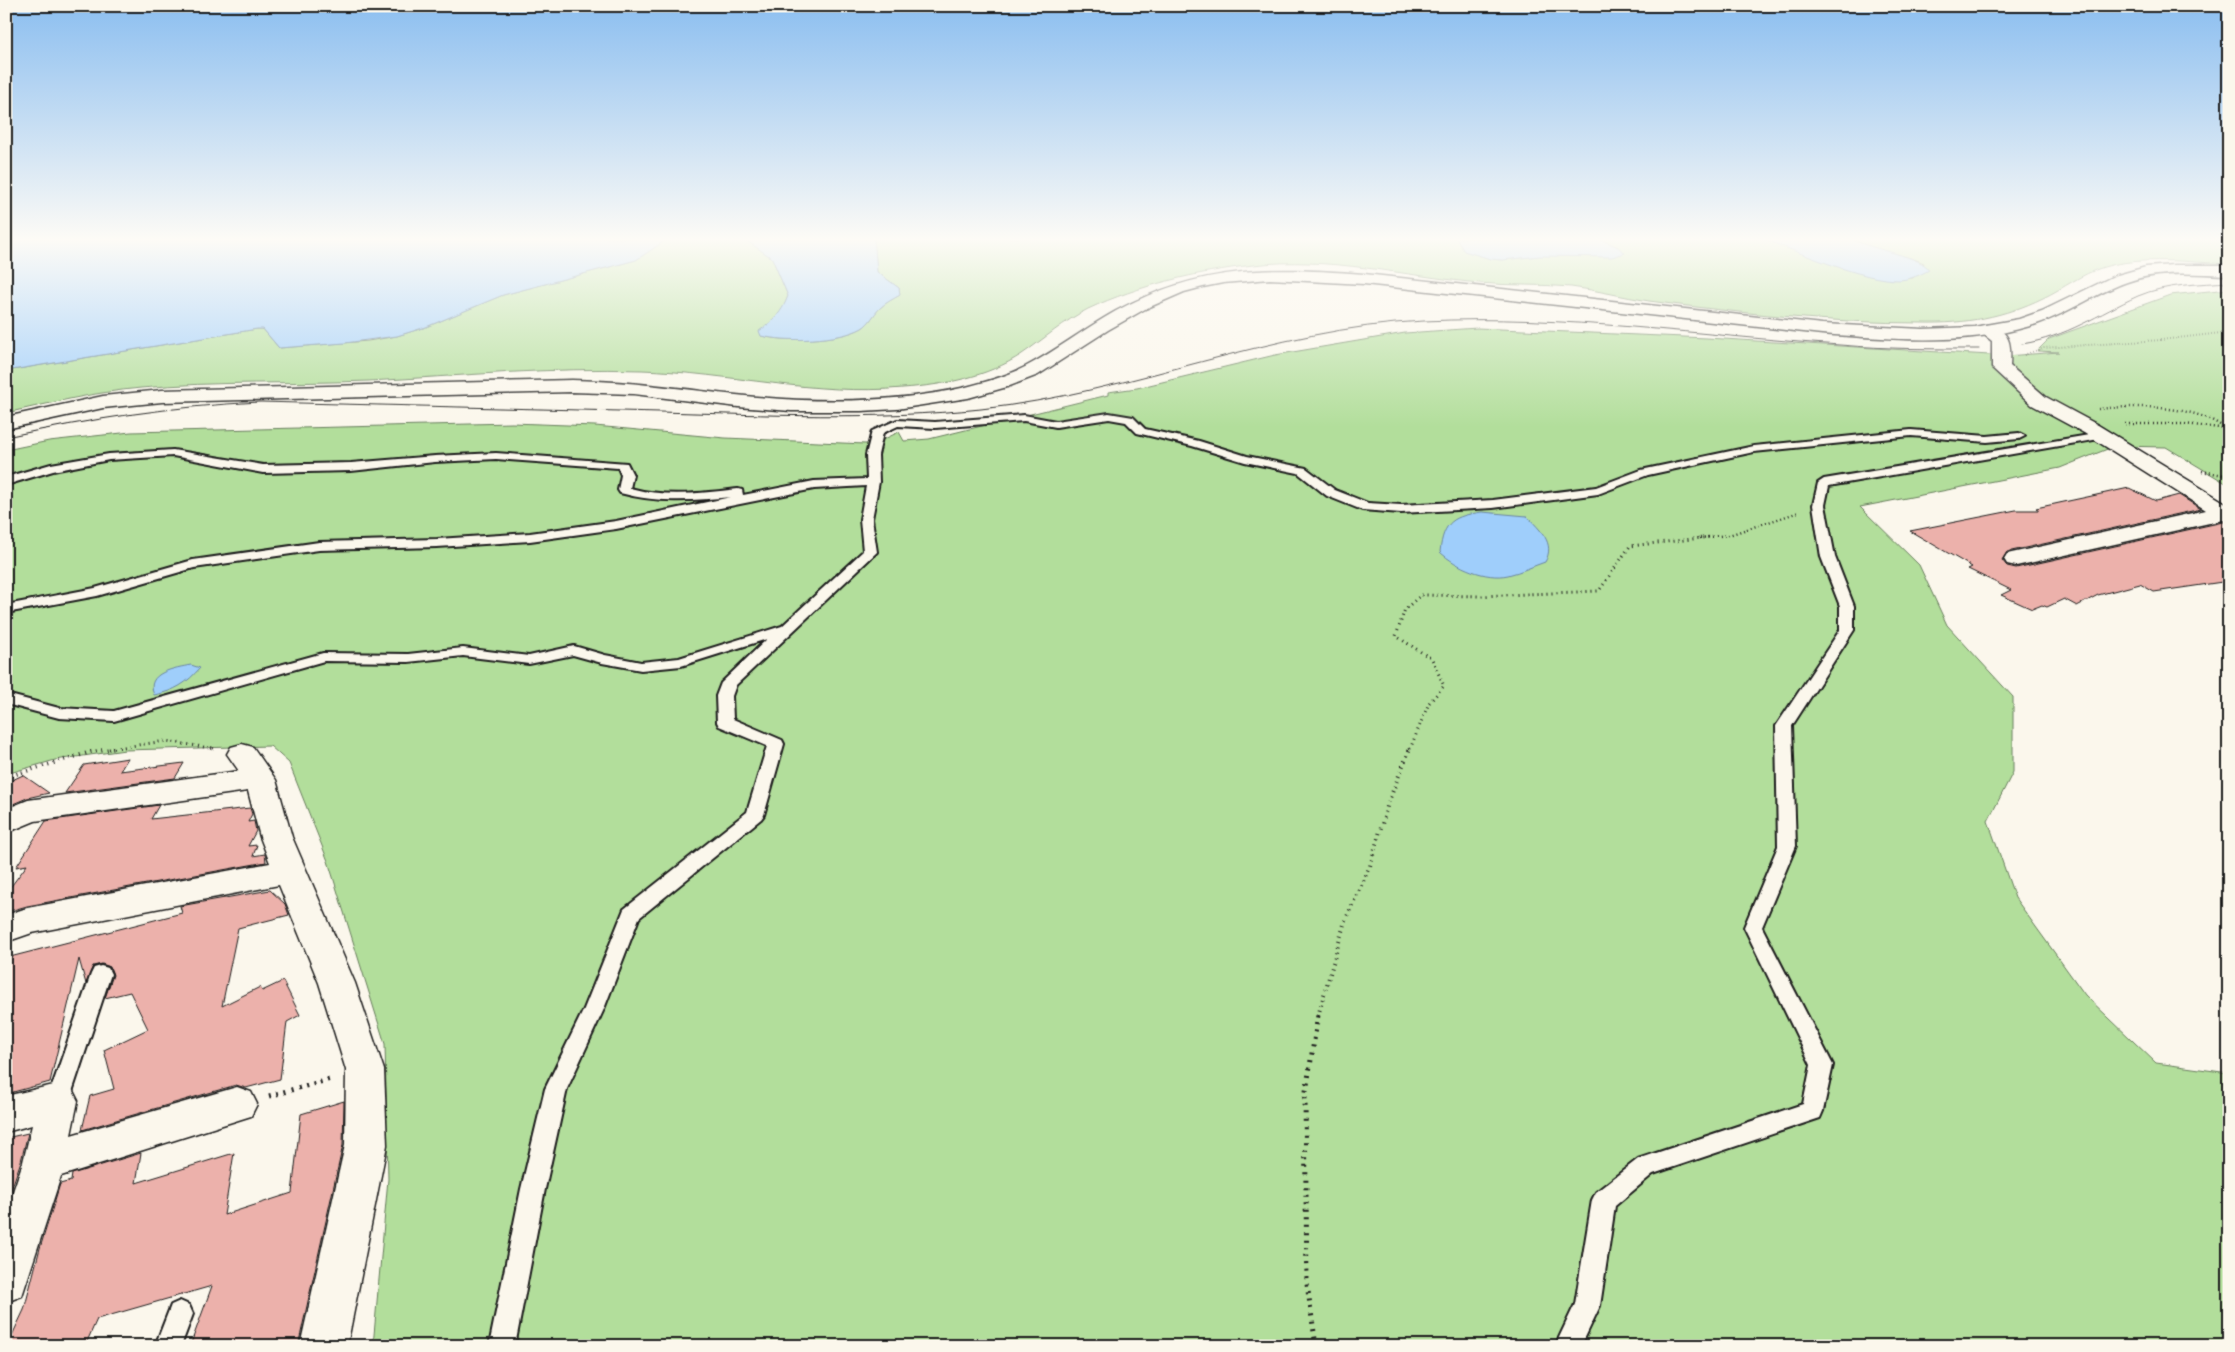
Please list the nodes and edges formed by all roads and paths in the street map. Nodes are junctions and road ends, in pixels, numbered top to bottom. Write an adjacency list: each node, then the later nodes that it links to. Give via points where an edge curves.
1 (1151, 301): 7 (street, via 1131,310 1031,371 977,390 928,399 859,404 780,404 634,388 564,386 162,396 103,402)
2 (1574, 301): 4 (street, via 1868,332 1942,334)
3 (2076, 301): 4 (street, via 2049,315)
4 (1987, 330): 8 (street, via 2000,339 2001,368 2039,401)
5 (2229, 332): 6 (path, via 2043,348)
6 (2019, 357)
7 (6, 422)
8 (2092, 424): 9 (path, via 2184,424); 9 (path, via 2107,407 2144,408 2192,413 2219,422); 15 (lane, via 1824,483); 16 (street)
9 (2223, 428): 10 (path)
10 (2229, 429)
11 (2019, 436): 13 (lane, via 1987,439 1911,433 1754,449 1645,472 1598,490 1493,504 1400,509 1366,507 1331,493 1302,470 1245,459 1195,442 1141,431 1129,419 1109,416 1056,424 1024,418 935,426 897,422 878,431 872,455)
12 (6, 481): 14 (lane, via 109,457 174,453 263,469 351,467 435,458 496,456 623,464 627,475 624,490 642,495 681,498 730,492)
13 (873, 482): 14 (lane, via 814,485); 19 (lane, via 866,519 870,552)
14 (759, 495): 18 (lane, via 616,526 530,537 319,546 193,564 97,592)
15 (1819, 505): 37 (path, via 1729,535 1630,546 1599,591 1421,595 1405,609 1396,636 1432,659 1444,686 1429,703 1388,802 1370,866 1345,921 1320,1004 1305,1098 1307,1284); 38 (lane, via 1828,557 1847,606 1847,630 1784,726 1787,846 1752,927 1822,1065 1812,1111 1646,1166 1604,1200 1587,1306)
16 (2227, 514): 17 (street)
17 (2016, 559)
18 (6, 609)
19 (792, 627): 20 (lane, via 681,662 641,666 574,650 529,660 463,652 408,658 323,658 114,716 50,713); 36 (lane, via 730,683 724,696 725,722 776,744 755,815 631,914 594,1009 556,1088)
20 (6, 699)
21 (252, 767): 22 (path, via 194,744 166,741 91,752); 23 (street, via 258,779 28,811); 24 (street)
22 (6, 777)
23 (6, 822)
24 (290, 871): 25 (street, via 27,921); 27 (street, via 337,983)
25 (6, 929)
26 (101, 974): 28 (lane)
27 (365, 1070): 29 (path); 35 (street, via 366,1145)
28 (58, 1100): 30 (street); 31 (street)
29 (237, 1104): 31 (street)
30 (6, 1114)
31 (44, 1162): 32 (street)
32 (6, 1280)
33 (180, 1314): 34 (lane)
34 (168, 1346)
35 (323, 1346)
36 (502, 1346)
37 (1316, 1346)
38 (1568, 1346)

